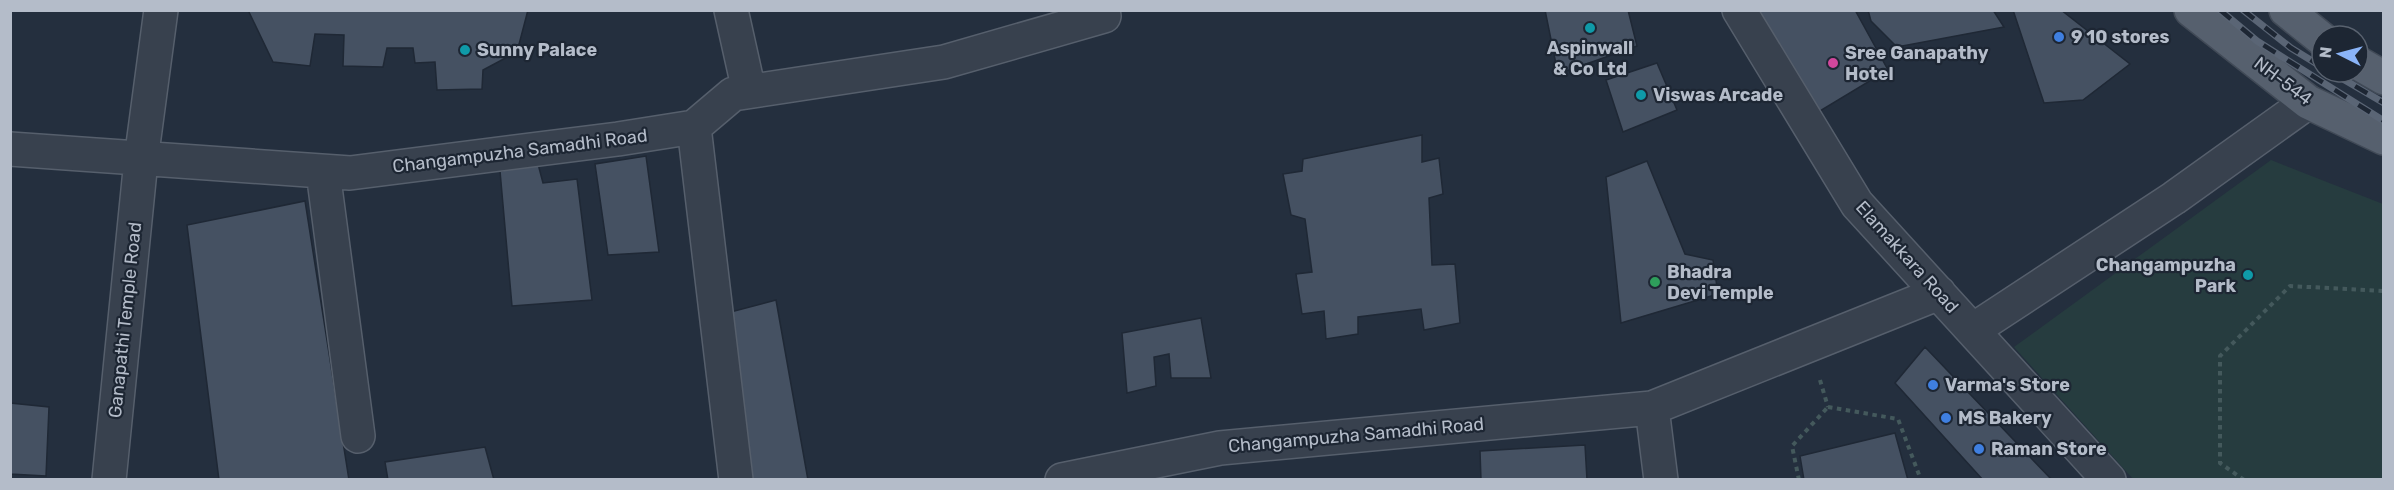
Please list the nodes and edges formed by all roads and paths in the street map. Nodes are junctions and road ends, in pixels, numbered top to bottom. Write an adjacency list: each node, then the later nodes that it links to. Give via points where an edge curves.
1 (161, 10): 15 (street)
2 (731, 10): 10 (street)
3 (1739, 10): 18 (street, Elamakkara Road, via 1857,204)
4 (2191, 10): 11 (main road, NH-544)
5 (2286, 10): 7 (main road)
6 (1104, 16): 10 (street, via 944,62)
7 (2310, 29)
8 (2370, 70): 9 (main road)
9 (2384, 78)
10 (749, 92): 12 (street, via 733,94)
11 (2308, 102): 13 (main road, NH-544); 19 (street, via 2174,198)
12 (694, 127): 16 (street, Changampuzha Samadhi Road, via 350,173); 23 (street)
13 (2384, 138)
14 (10, 150): 15 (street, Changampuzha Samadhi Road)
15 (141, 160): 16 (street, Changampuzha Samadhi Road); 22 (street, Ganapathi Temple Road)
16 (323, 172): 21 (street)
17 (2384, 291): 29 (path, via 2290,286 2220,356 2220,463)
18 (1939, 293): 19 (street, Elamakkara Road); 20 (street, Changampuzha Samadhi Road)
19 (1973, 330): 28 (street, Elamakkara Road)
20 (1653, 408): 24 (street, Changampuzha Samadhi Road, via 1220,448); 25 (street)
21 (358, 436)
22 (109, 480)
23 (735, 480)
24 (1062, 480)
25 (1661, 480)
26 (1799, 480): 27 (path, via 1792,446 1828,407 1898,419)
27 (1921, 480)
28 (2109, 480)
29 (2244, 480)

